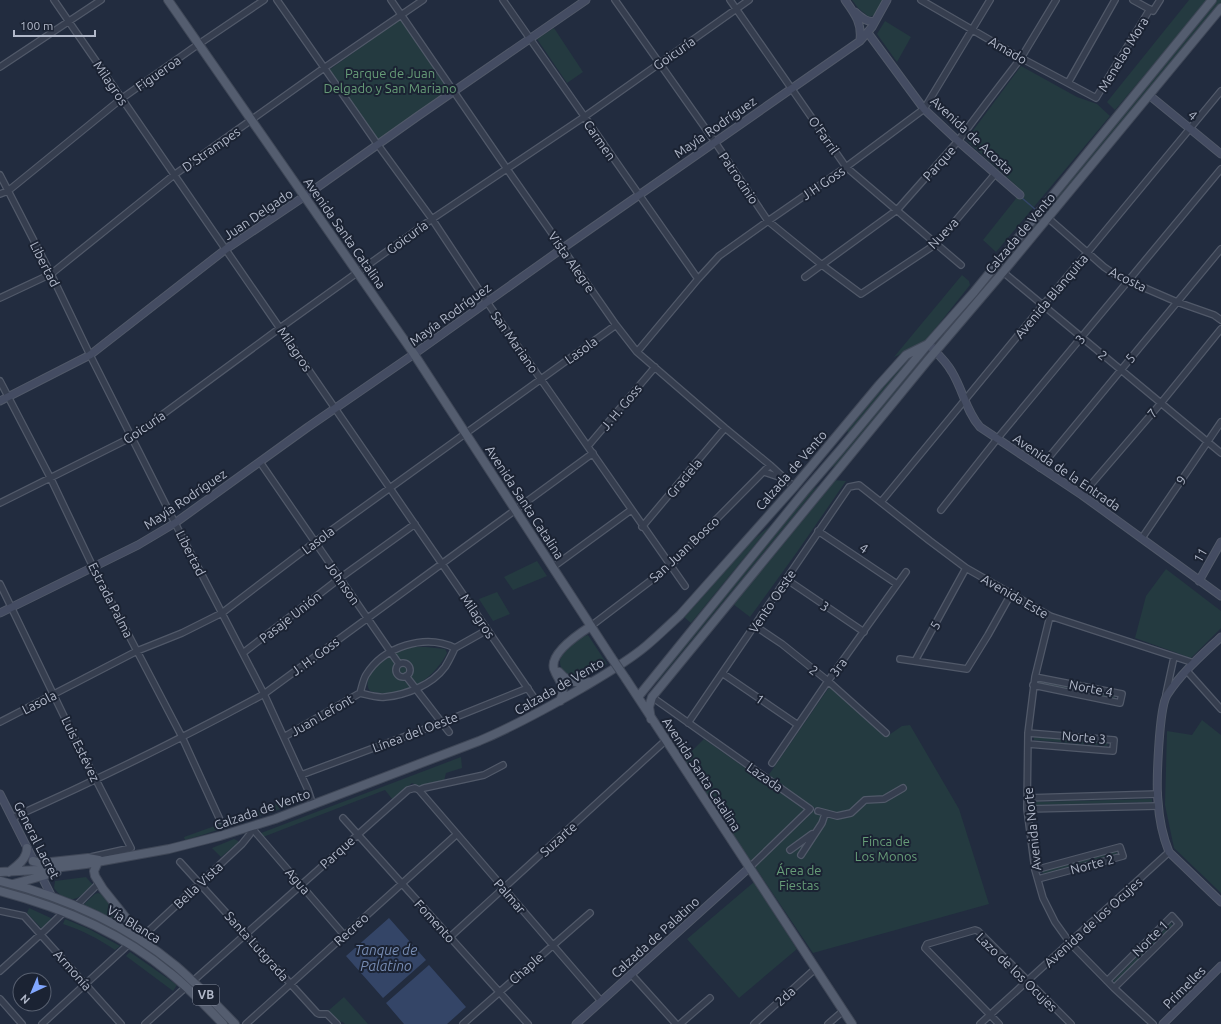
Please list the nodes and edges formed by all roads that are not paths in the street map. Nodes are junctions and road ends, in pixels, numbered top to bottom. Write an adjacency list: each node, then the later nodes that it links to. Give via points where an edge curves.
1 (54, 0): 28 (street, Milagros)
2 (101, 0): 28 (street)
3 (168, 0): 33 (main road, Avenida Santa Catalina)
4 (264, 0): 33 (street, Figueroa)
5 (277, 0): 37 (street, San Mariano)
6 (391, 0): 26 (street, Vista Alegre)
7 (423, 0): 26 (street, D'Strampes)
8 (503, 0): 31 (street, Carmen)
9 (586, 0): 31 (street, Juan Delgado)
10 (615, 0): 35 (street, Patrocinio)
11 (730, 0): 23 (street, O'Farril)
12 (749, 0): 23 (street, Goicuría)
13 (845, 0): 24 (street)
14 (887, 0): 27 (street, Mayía Rodríguez)
15 (921, 0): 29 (street, Amado)
16 (990, 0): 29 (street, J H Goss)
17 (1056, 0): 34 (street, Parque)
18 (1115, 0): 38 (street)
19 (1133, 0): 25 (street)
20 (1160, 0): 25 (street, Menelao Mora)
21 (1212, 0): 91 (main road, Calzada de Vento, via 972,294)
22 (1221, 8): 42 (main road, Calzada de Vento)
23 (736, 9): 35 (street, Goicuría); 39 (street, O'Farril)
24 (852, 9): 27 (street, via 867,21); 32 (street, via 859,22)
25 (1151, 10): 43 (street, Menelao Mora)
26 (402, 14): 37 (street, D'Strampes); 40 (street, Vista Alegre)
27 (876, 21): 30 (street, Mayía Rodríguez)
28 (69, 22): 36 (street); 44 (street, Milagros)
29 (972, 30): 34 (street, Amado); 45 (street, J H Goss)
30 (868, 33): 32 (street, Mayía Rodríguez); 45 (street, Avenida de Acosta)
31 (530, 39): 40 (street, Juan Delgado); 46 (street, Carmen)
32 (860, 41): 39 (street, Mayía Rodríguez)
33 (199, 44): 44 (street, Figueroa); 47 (main road, Avenida Santa Catalina)
34 (1021, 58): 38 (street, Amado); 49 (street, Parque)
35 (659, 64): 46 (street, Goicuría); 50 (street, Patrocinio)
36 (0, 67)
37 (324, 68): 47 (street, D'Strampes); 51 (street, San Mariano)
38 (1068, 83): 43 (street, Amado)
39 (792, 88): 50 (street, Mayía Rodríguez); 53 (street, O'Farril)
40 (454, 91): 51 (street, Juan Delgado); 54 (street, Vista Alegre)
41 (1221, 91): 48 (street, Avenida Blanquita)
42 (1149, 95): 48 (street, 4); 65 (main road, Calzada de Vento)
43 (1096, 98)
44 (121, 99): 58 (street, Milagros); 59 (street, Figueroa)
45 (924, 109): 49 (street, Avenida de Acosta); 53 (street, J H Goss)
46 (584, 117): 54 (street, Goicuría); 63 (street, Carmen)
47 (253, 120): 58 (street, D'Strampes); 62 (main road, Avenida Santa Catalina)
48 (1190, 128): 52 (street, 4); 72 (street, Avenida Blanquita)
49 (958, 141): 56 (street, Avenida de Acosta); 64 (street, Parque)
50 (715, 142): 63 (street, Mayía Rodríguez); 67 (street, Patrocinio)
51 (378, 145): 62 (street, Juan Delgado); 66 (street, San Mariano)
52 (1221, 154)
53 (846, 167): 64 (street, O'Farril); 67 (street, J H Goss)
54 (507, 169): 66 (street, Goicuría); 69 (street, Vista Alegre)
55 (1221, 169): 80 (street, 3)
56 (995, 174): 61 (street, Avenida de Acosta); 68 (street, Nueva)
57 (0, 175): 59 (street, Libertad)
58 (174, 175): 71 (street, Milagros); 77 (street, D'Strampes)
59 (8, 190): 60 (street, Figueroa); 77 (street, Libertad)
60 (0, 194)
61 (1020, 195)
62 (305, 196): 71 (street, Juan Delgado); 76 (main road, Avenida Santa Catalina)
63 (638, 196): 69 (street, Mayía Rodríguez); 79 (street, Carmen)
64 (897, 210): 68 (street, O'Farril); 73 (street, Parque)
65 (1048, 218): 72 (street, Acosta); 75 (main road, Calzada de Vento)
66 (432, 219): 76 (street, Goicuría); 83 (street, San Mariano)
67 (768, 220): 73 (street, Patrocinio); 79 (street, J H Goss, via 719,256)
68 (936, 244): 74 (street, O'Farril); 81 (street, Nueva)
69 (563, 248): 83 (street, Mayía Rodríguez); 87 (street, Vista Alegre)
70 (1221, 249): 84 (street, 5)
71 (226, 250): 88 (street, Milagros); 95 (street, Juan Delgado)
72 (1087, 254): 80 (street, Acosta); 85 (street, Avenida Blanquita)
73 (822, 265): 78 (street, Parque); 81 (street, Patrocinio)
74 (961, 265)
75 (1003, 272): 85 (street, 2); 92 (main road, Calzada de Vento)
76 (358, 273): 88 (street, Goicuría); 94 (main road, Avenida Santa Catalina)
77 (51, 274): 82 (street, D'Strampes); 95 (street, Libertad)
78 (806, 277)
79 (698, 279): 93 (street, J H Goss)
80 (1127, 281): 84 (street, Acosta); 90 (street, 3)
81 (861, 294)
82 (0, 298)
83 (487, 302): 94 (street, Mayía Rodríguez); 98 (street, San Mariano)
84 (1177, 302): 86 (street, Acosta); 97 (street, 5)
85 (1043, 305): 90 (street, 2); 101 (street, Avenida Blanquita)
86 (1221, 320)
87 (616, 325): 93 (street, Vista Alegre); 98 (street, Lasola)
88 (280, 328): 104 (street, Milagros); 108 (street, Goicuría)
89 (1221, 329): 103 (street, 7)
90 (1081, 337): 97 (street, 2); 109 (street, 3)
91 (928, 344): 92 (street, Avenida de la Entrada); 122 (main road, Calzada de Vento, via 906,355); 124 (main road, Calzada de Vento)
92 (936, 351): 101 (street, Avenida de la Entrada, via 953,373); 118 (main road, Calzada de Vento)
93 (637, 352): 96 (street, Vista Alegre)
94 (414, 354): 104 (street, Mayía Rodríguez); 107 (main road, Avenida Santa Catalina)
95 (90, 355): 100 (street, Juan Delgado); 108 (street, Libertad)
96 (655, 367): 106 (street, Vista Alegre); 111 (street, J. H. Goss)
97 (1121, 370): 103 (street, 2); 116 (street, 5)
98 (540, 379): 107 (street, Lasola); 111 (street, San Mariano)
99 (0, 381): 100 (street, Estrada Palma)
100 (8, 397): 102 (street, Juan Delgado); 119 (street, Estrada Palma)
101 (965, 400): 109 (street, Avenida de la Entrada, via 974,420); 126 (street, Avenida Blanquita)
102 (0, 401)
103 (1161, 403): 110 (street, 2); 125 (street, 7)
104 (335, 409): 114 (street, Mayía Rodríguez); 123 (street, Milagros)
105 (1221, 422): 110 (street, 9)
106 (725, 428): 115 (street, Vista Alegre); 133 (street, Graciela)
107 (466, 433): 123 (street, Lasola); 128 (main road, Avenida Santa Catalina)
108 (132, 437): 119 (street, Goicuría); 131 (street, Libertad)
109 (997, 439): 116 (street, Avenida de la Entrada); 130 (street, 3)
110 (1208, 441): 112 (street, 2); 135 (street, 9)
111 (588, 446): 113 (street, San Mariano)
112 (1221, 452)
113 (593, 454): 128 (street, J. H. Goss); 129 (street, San Mariano)
114 (260, 462): 131 (street, Mayía Rodríguez); 137 (street, Johnson)
115 (770, 465): 117 (street, San Juan Bosco); 120 (street, Vista Alegre)
116 (1040, 468): 125 (street, Avenida de la Entrada)
117 (764, 472): 120 (street); 140 (street, San Juan Bosco)
118 (836, 473): 124 (main road); 186 (main road, Calzada de Vento)
119 (51, 479): 127 (street, Goicuría); 141 (street, Estrada Palma)
120 (787, 479): 122 (street, Vista Alegre)
121 (859, 485): 126 (street, Avenida Este); 134 (street, Vento Oeste, via 849,487)
122 (794, 487): 136 (main road, Calzada de Vento)
123 (389, 488): 132 (street, Milagros); 137 (street, Lasola)
124 (804, 492): 136 (main road, via 781,508); 185 (main road, Calzada de Vento)
125 (1082, 496): 135 (street, Avenida de la Entrada)
126 (881, 502): 143 (street, Avenida Este)
127 (0, 503)
128 (515, 509): 139 (street, J. H. Goss); 142 (main road, Avenida Santa Catalina)
129 (631, 510): 133 (street, San Mariano); 142 (street)
130 (940, 510)
131 (176, 523): 141 (street, Mayía Rodríguez); 155 (street, Libertad)
132 (415, 524): 139 (street, Milagros); 145 (street, Pasaje Unión)
133 (642, 527): 140 (street, San Mariano)
134 (818, 531): 146 (street, Vento Oeste); 149 (street, 4)
135 (1142, 538): 147 (street, Avenida de la Entrada)
136 (746, 540): 177 (main road, Calzada de Vento, via 661,633)
137 (315, 542): 145 (street, Johnson); 155 (street, Lasola)
138 (1221, 542): 147 (street, 11)
139 (442, 563): 157 (street, J. H. Goss); 160 (street, Milagros)
140 (670, 566): 150 (street, San Mariano); 158 (street, San Juan Bosco)
141 (93, 567): 153 (street, Mayía Rodríguez); 164 (street, Estrada Palma)
142 (553, 567): 158 (main road, Avenida Santa Catalina)
143 (966, 568): 151 (street, Avenida Este); 170 (street, 5)
144 (906, 572): 149 (street, 3ra)
145 (340, 578): 157 (street, Johnson); 166 (street, Pasaje Unión)
146 (786, 579): 159 (street, Vento Oeste); 161 (street, 3)
147 (1199, 581): 152 (street, Avenida de la Entrada)
148 (0, 584): 153 (street, Luis Estévez)
149 (897, 584): 161 (street, 3ra)
150 (684, 586)
151 (1011, 594): 156 (street, Avenida Este); 170 (street, via 967,669)
152 (1221, 596)
153 (11, 607): 154 (street, Mayía Rodríguez); 183 (street, Luis Estévez)
154 (0, 613)
155 (222, 613): 164 (street, Lasola); 166 (street, Libertad)
156 (1050, 616): 168 (street, Avenida Este); 176 (street, Avenida Norte)
157 (367, 618): 165 (street, Johnson); 184 (street, J. H. Goss)
158 (591, 626): 167 (main road); 185 (main road, Avenida Santa Catalina, bridge)
159 (755, 626): 174 (street, Vento Oeste); 178 (street, 2)
160 (487, 630): 163 (street); 181 (street, Milagros)
161 (864, 632): 178 (street, 3ra)
162 (1221, 637): 171 (street)
163 (455, 648): 165 (street, Juan Lefont, via 420,643 402,646); 180 (street, Juan Lefont, via 445,668 433,679)
164 (137, 651): 183 (street, Lasola); 199 (street, Estrada Palma)
165 (391, 652): 172 (street, Johnson); 182 (street, Juan Lefont, via 372,667 364,678)
166 (243, 653): 184 (street, Libertad)
167 (558, 654): 177 (main road, via 556,668 566,679 577,683); 189 (main road, via 554,667 563,687)
168 (1174, 657): 171 (street, Avenida Este); 187 (street)
169 (900, 659): 170 (street)
170 (915, 661)
171 (1194, 663): 173 (street)
172 (400, 664): 175 (street, Johnson, via 396,668 397,672); 175 (street, Johnson, via 405,663 408,666 409,672)
173 (1187, 671): 187 (street); 190 (street)
174 (722, 673): 194 (street, Vento Oeste); 195 (street, 1)
175 (406, 676): 180 (street, Johnson)
176 (1034, 677): 179 (street, Avenida Norte); 179 (street, Norte 4, via 1122,694 1120,703)
177 (595, 681): 189 (main road, Calzada de Vento)
178 (828, 681): 195 (street, 3ra); 197 (street, 2)
179 (1033, 685): 198 (street, Avenida Norte)
180 (416, 688): 182 (street, Juan Lefont, via 384,697); 193 (street, Johnson)
181 (528, 688): 188 (street, Milagros); 193 (street, Línea del Oeste)
182 (360, 693): 200 (street, Juan Lefont)
183 (54, 694): 192 (street, Lasola); 206 (street, Luis Estévez)
184 (264, 694): 199 (street, J. H. Goss); 200 (street, Libertad)
185 (638, 697): 186 (main road); 191 (main road, Avenida Santa Catalina)
186 (652, 697): 191 (main road, via 649,707); 194 (street, Lazada)
187 (1166, 697): 211 (street, via 1159,741)
188 (535, 699)
189 (560, 701): 214 (main road, Calzada de Vento, via 514,726 479,741)
190 (1221, 709)
191 (651, 719): 201 (main road, Avenida Santa Catalina)
192 (0, 722)
193 (441, 722): 196 (street, Johnson); 205 (street, Línea del Oeste)
194 (688, 723): 234 (street, Lazada, via 810,809)
195 (798, 725): 203 (street, 3ra)
196 (449, 732)
197 (886, 733)
198 (1028, 733): 202 (street, Avenida Norte); 202 (street, Norte 3, via 1114,740 1113,751)
199 (182, 737): 206 (street, J. H. Goss); 221 (street, Estrada Palma)
200 (284, 737): 205 (street, Libertad)
201 (666, 741): 234 (main road, Avenida Santa Catalina); 247 (street, Suzarte)
202 (1028, 744): 212 (street, Avenida Norte)
203 (772, 763)
204 (503, 765): 208 (street, Parque, via 484,775)
205 (301, 775): 214 (street, Libertad)
206 (96, 780): 219 (street, J. H. Goss); 231 (street, Luis Estévez, via 131,848)
207 (903, 788): 213 (street, via 884,799)
208 (419, 790): 224 (street, Parque, via 408,790); 225 (street, Palmar)
209 (0, 794): 219 (street, General Lacret)
210 (862, 794): 213 (street)
211 (1158, 794): 212 (street); 215 (street)
212 (1027, 798): 216 (street, Avenida Norte)
213 (865, 800): 218 (street, via 851,813 837,816)
214 (313, 804): 222 (main road, Calzada de Vento)
215 (1158, 806): 216 (street); 228 (street)
216 (1027, 809): 235 (street, Avenida Norte)
217 (818, 812): 218 (street)
218 (825, 814): 223 (street)
219 (12, 818): 226 (street, General Lacret)
220 (343, 818): 224 (street, Fomento)
221 (220, 820)
222 (251, 827): 232 (main road, Calzada de Vento, via 179,847); 242 (street, Bella Vista, via 245,841); 245 (street, Agua)
223 (815, 832): 227 (street); 229 (street)
224 (358, 834): 243 (street, Fomento); 245 (street, Parque)
225 (457, 834): 243 (street, Recreo); 247 (street, Palmar)
226 (27, 848): 230 (street, General Lacret); 237 (main road, via 24,859)
227 (790, 850)
228 (1169, 852): 250 (street); 260 (street, Avenida de los Ocujes)
229 (801, 855)
230 (33, 860): 231 (main road, via 42,863); 238 (street, General Lacret)
231 (87, 861): 232 (main road); 238 (main road)
232 (101, 861): 241 (main road, via 94,871)
233 (180, 862): 242 (street, Santa Lutgrada)
234 (750, 867): 264 (main road, Avenida Santa Catalina); 266 (street, Calzada de Palatino)
235 (1036, 870): 239 (street, Avenida Norte); 239 (street, Norte 2, via 1120,847 1123,856)
236 (0, 872): 237 (main road)
237 (9, 872): 238 (main road)
238 (40, 873): 244 (main road); 249 (street, General Lacret)
239 (1038, 879): 260 (street, Avenida Norte, via 1043,898 1055,922)
240 (0, 880): 244 (main road)
241 (99, 883): 252 (street); 259 (main road)
242 (200, 883): 255 (street, Santa Lutgrada); 259 (street, Bella Vista)
243 (402, 883): 257 (street, Recreo); 258 (street, Fomento)
244 (13, 884): 246 (main road); 249 (main road)
245 (301, 885): 255 (street, Parque); 257 (street, Agua)
246 (0, 886)
247 (504, 888): 258 (street, Suzarte); 262 (street, Palmar)
248 (0, 891): 253 (main road, Vía Blanca / VB)
249 (52, 897): 252 (main road, via 59,906)
250 (1221, 902)
251 (0, 911): 256 (street, Armonía, via 24,916)
252 (75, 911): 253 (main road, Vía Blanca / VB); 259 (main road, Vía Blanca / VB, via 101,918); 261 (main road, Vía Blanca / VB)
253 (64, 912): 256 (street)
254 (590, 913): 262 (street, Chaple)
255 (246, 933): 267 (street, Parque); 271 (street, Santa Lutgrada)
256 (41, 934): 265 (street); 270 (street, Armonía)
257 (344, 935): 271 (street, Recreo)
258 (450, 937): 274 (street, Fomento)
259 (140, 939): 267 (main road, Vía Blanca / VB)
260 (1070, 943): 268 (street, Avenida de los Ocujes); 269 (street, Avenida Norte)
261 (129, 944): 270 (street); 272 (main road, Vía Blanca / VB, via 151,958)
262 (553, 945): 274 (street, Chaple); 277 (street, Palmar)
263 (1221, 966): 300 (street, Primelles)
264 (815, 969): 278 (main road, Avenida Santa Catalina); 293 (street, 2da)
265 (0, 971)
266 (631, 974): 277 (street, Calzada de Palatino); 291 (street)
267 (193, 981): 285 (main road, Vía Blanca / VB)
268 (1028, 981): 279 (street, Avenida de los Ocujes); 279 (street, Lazo de los Ocujes, via 976,930 927,944 925,948); 298 (street, Lazo de los Ocujes)
269 (1107, 981): 273 (street, Avenida Norte); 273 (street, Norte 1, via 1172,916 1180,924)
270 (86, 984): 281 (street); 282 (street, Armonía)
271 (290, 984): 286 (street, Recreo); 287 (street, Santa Lutgrada, via 317,1013 327,1014)
272 (186, 987): 283 (street); 284 (main road, Vía Blanca / VB)
273 (1114, 988): 299 (street, Avenida Norte)
274 (499, 992): 288 (street, Chaple); 289 (street, Fomento)
275 (710, 998): 292 (street)
276 (0, 999): 280 (street)
277 (601, 1001): 290 (street, Calzada de Palatino)
278 (843, 1011): 294 (street); 295 (main road, Avenida Santa Catalina)
279 (990, 1015): 296 (street, Avenida de los Ocujes); 297 (street, Lazo de los Ocujes)
280 (22, 1024)
281 (42, 1024)
282 (121, 1024)
283 (145, 1024)
284 (223, 1024)
285 (235, 1024)
286 (246, 1024)
287 (337, 1024)
288 (463, 1024)
289 (528, 1024)
290 (576, 1024)
291 (676, 1024)
292 (680, 1024)
293 (754, 1024)
294 (828, 1024)
295 (852, 1024)
296 (980, 1024)
297 (999, 1024)
298 (1071, 1024)
299 (1153, 1024)
300 (1163, 1024)

